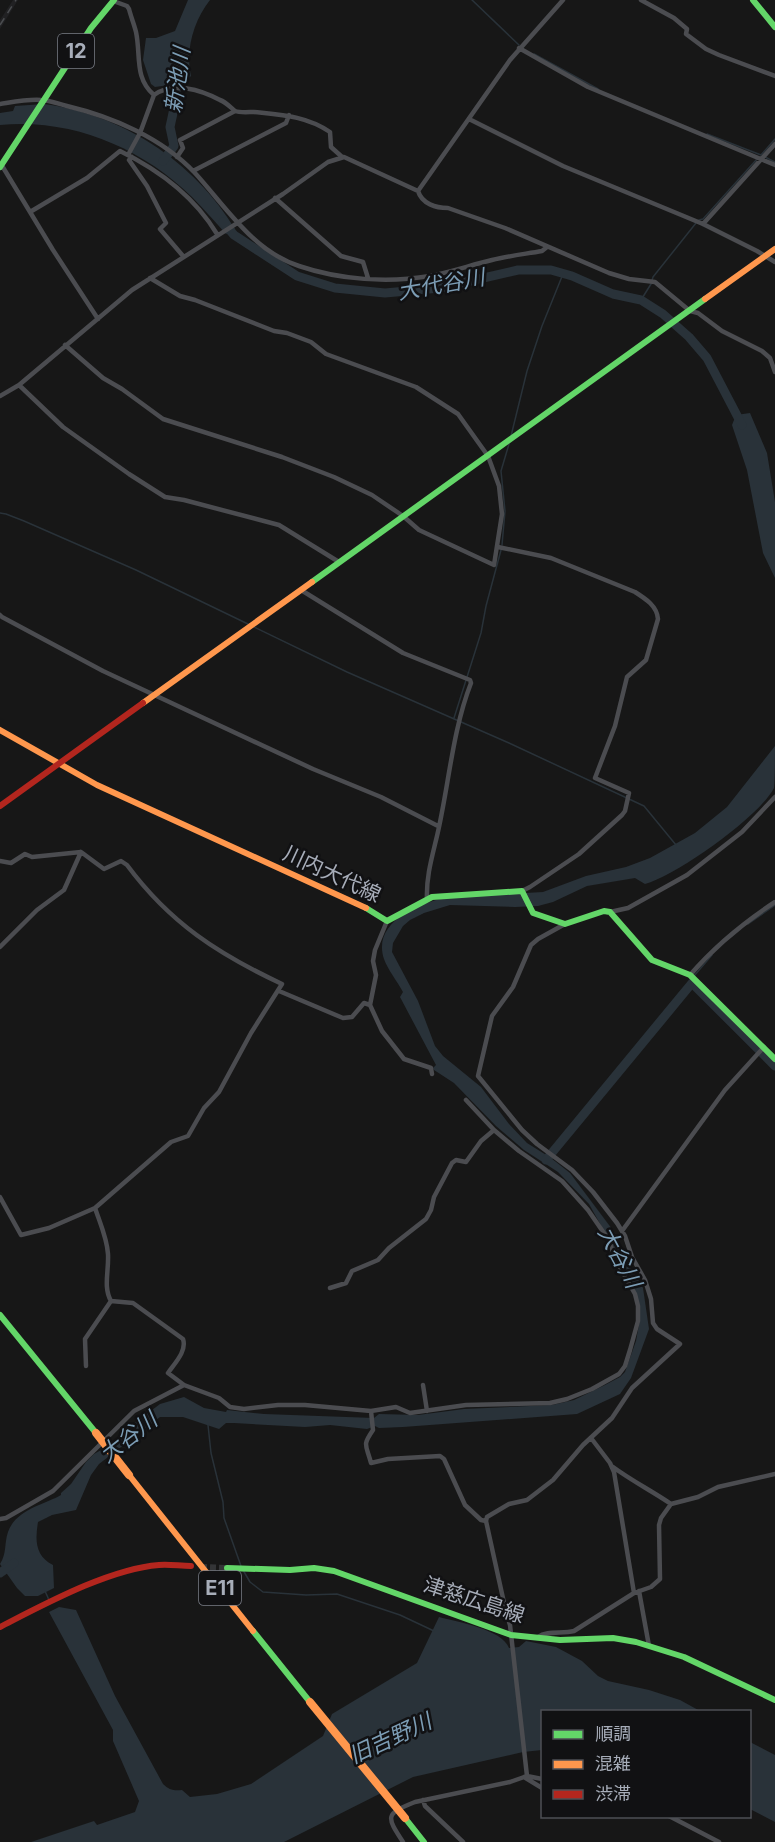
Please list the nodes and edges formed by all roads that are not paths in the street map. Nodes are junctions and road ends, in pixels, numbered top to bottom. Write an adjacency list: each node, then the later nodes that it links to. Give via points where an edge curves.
1 (563, 0): 6 (street)
2 (641, 0): 7 (street, via 674,18 687,29 686,34 706,49)
3 (753, 0): 5 (main road)
4 (113, 1): 8 (street, via 129,9 137,33 140,74); 9 (main road, 12)
5 (775, 27)
6 (519, 48): 13 (street); 19 (street, via 588,87)
7 (775, 76)
8 (154, 95): 11 (street, via 166,90 196,89); 14 (street)
9 (42, 101): 10 (street); 14 (street, via 87,111); 20 (main road, 12)
10 (0, 104)
11 (235, 111): 12 (street); 16 (street, via 180,140 183,148)
12 (289, 115): 18 (street, via 309,120 330,132 331,147); 22 (street, via 286,123)
13 (469, 119): 23 (street); 27 (street, via 563,166)
14 (140, 134): 16 (street); 17 (street)
15 (775, 144): 19 (street)
16 (172, 154): 22 (street)
17 (130, 155): 25 (street, via 120,151 87,178); 28 (street, via 166,178); 31 (street, via 129,160 166,223 160,229)
18 (341, 156): 23 (street); 24 (street)
19 (762, 159): 21 (street); 27 (street)
20 (0, 164): 25 (street)
21 (775, 165)
22 (193, 171): 26 (street)
23 (418, 191): 29 (street, via 430,204 497,225)
24 (275, 198): 26 (street); 35 (street, via 341,256 363,262)
25 (30, 212): 37 (street)
26 (235, 223): 28 (street); 35 (street, via 282,259 298,266)
27 (703, 224): 32 (street)
28 (219, 233): 31 (street)
29 (547, 247): 35 (street, via 428,276); 36 (street, via 609,273 655,282)
30 (775, 249): 32 (main road)
31 (183, 256): 34 (street)
32 (764, 257): 33 (street); 36 (main road)
33 (775, 262)
34 (150, 278): 37 (street); 42 (street, via 180,296 311,342 326,354 427,393 458,414)
35 (368, 278)
36 (687, 312): 39 (street, via 698,313 722,331 762,351 770,358); 42 (main road)
37 (98, 319): 38 (street)
38 (65, 345): 40 (street); 43 (street, via 103,378 163,419 334,477 372,495)
39 (775, 372)
40 (19, 385): 41 (street); 45 (street, via 63,427 172,499 279,525)
41 (0, 396)
42 (488, 456): 43 (main road); 44 (street, via 502,504)
43 (403, 516): 44 (street, via 418,530 494,565); 45 (main road)
44 (498, 547): 56 (street, via 551,558 635,592 648,600 658,614 646,660 627,677 615,726 595,778 629,793 622,815 585,849)
45 (339, 562): 46 (main road)
46 (301, 590): 48 (main road); 53 (street, via 403,653 470,680 457,725)
47 (0, 615): 48 (street, via 103,671)
48 (155, 694): 50 (main road); 53 (street)
49 (0, 730): 50 (main road, 川内大代線)
50 (59, 764): 52 (main road); 60 (main road, 川内大代線, via 97,786)
51 (775, 797): 59 (street, via 742,832 687,875 628,908)
52 (0, 806)
53 (438, 826): 57 (street)
54 (81, 852): 55 (street, via 32,857 25,854 11,863); 62 (street, via 64,890); 64 (street, via 104,869 121,861 127,865 186,928 231,959 282,984)
55 (0, 861)
56 (523, 892): 57 (main road, 川内大代線, via 446,894); 61 (main road, via 534,913)
57 (427, 899): 60 (main road, 川内大代線)
58 (775, 902): 63 (street, via 721,942)
59 (610, 912): 61 (main road); 63 (main road, via 652,960)
60 (387, 921): 65 (street, via 375,950)
61 (565, 924): 73 (street, via 531,945 513,987 492,1016 479,1079 522,1130 584,1182)
62 (0, 946)
63 (690, 975): 66 (main road)
64 (279, 991): 65 (street, via 343,1018 352,1017 364,1003); 72 (street, via 188,1136 171,1142)
65 (370, 1005): 68 (street, via 394,1048 409,1062 431,1068)
66 (764, 1047): 67 (main road); 73 (street, via 725,1090)
67 (775, 1059)
68 (432, 1074)
69 (466, 1100): 70 (street)
70 (494, 1130): 74 (street, via 466,1162 452,1163 431,1210 420,1224 378,1260 352,1271 346,1282); 80 (street, via 562,1181 588,1210 608,1239 635,1294 638,1322 625,1366 592,1389 550,1403 466,1405)
71 (0, 1197): 72 (street, via 21,1235 49,1228)
72 (95, 1208): 75 (street, via 108,1255 106,1293)
73 (622, 1231): 82 (street, via 645,1280 653,1323 680,1344 632,1388 612,1418)
74 (330, 1288)
75 (111, 1301): 77 (street, via 86,1339); 78 (street, via 133,1303 183,1339 183,1350 168,1373)
76 (0, 1315): 102 (main road, E11, bridge)
77 (86, 1366)
78 (184, 1385): 81 (street, via 219,1398 230,1407 305,1406); 86 (street, via 134,1411 53,1491)
79 (423, 1385): 80 (street)
80 (428, 1411): 81 (street, via 410,1413 396,1407)
81 (371, 1413): 87 (street, via 373,1430 365,1443 371,1463 440,1456 465,1505)
82 (591, 1438): 83 (street); 87 (street, via 562,1472 536,1494 501,1508)
83 (613, 1467): 85 (street); 90 (street)
84 (775, 1474): 85 (street, via 718,1487)
85 (670, 1504): 90 (street, via 659,1525 660,1579)
86 (0, 1519)
87 (486, 1521): 92 (street)
88 (191, 1566): 91 (main road, via 158,1565 119,1574 63,1595)
89 (227, 1568): 92 (main road, 津慈広島線, via 334,1571)
90 (636, 1592): 93 (street, via 574,1631); 94 (street)
91 (0, 1627)
92 (511, 1635): 93 (main road, 津慈広島線); 96 (street, via 526,1753)
93 (537, 1637): 94 (main road, 津慈広島線, via 613,1638)
94 (649, 1646): 95 (main road, 津慈広島線, via 684,1657)
95 (775, 1701)
96 (525, 1776): 97 (street); 98 (street); 99 (street)
97 (541, 1779)
98 (541, 1787)
99 (423, 1800): 101 (street, via 392,1813 391,1824); 103 (street)
100 (673, 1818): 104 (street)
101 (403, 1842)
102 (425, 1842)
103 (463, 1842)
104 (719, 1842)

